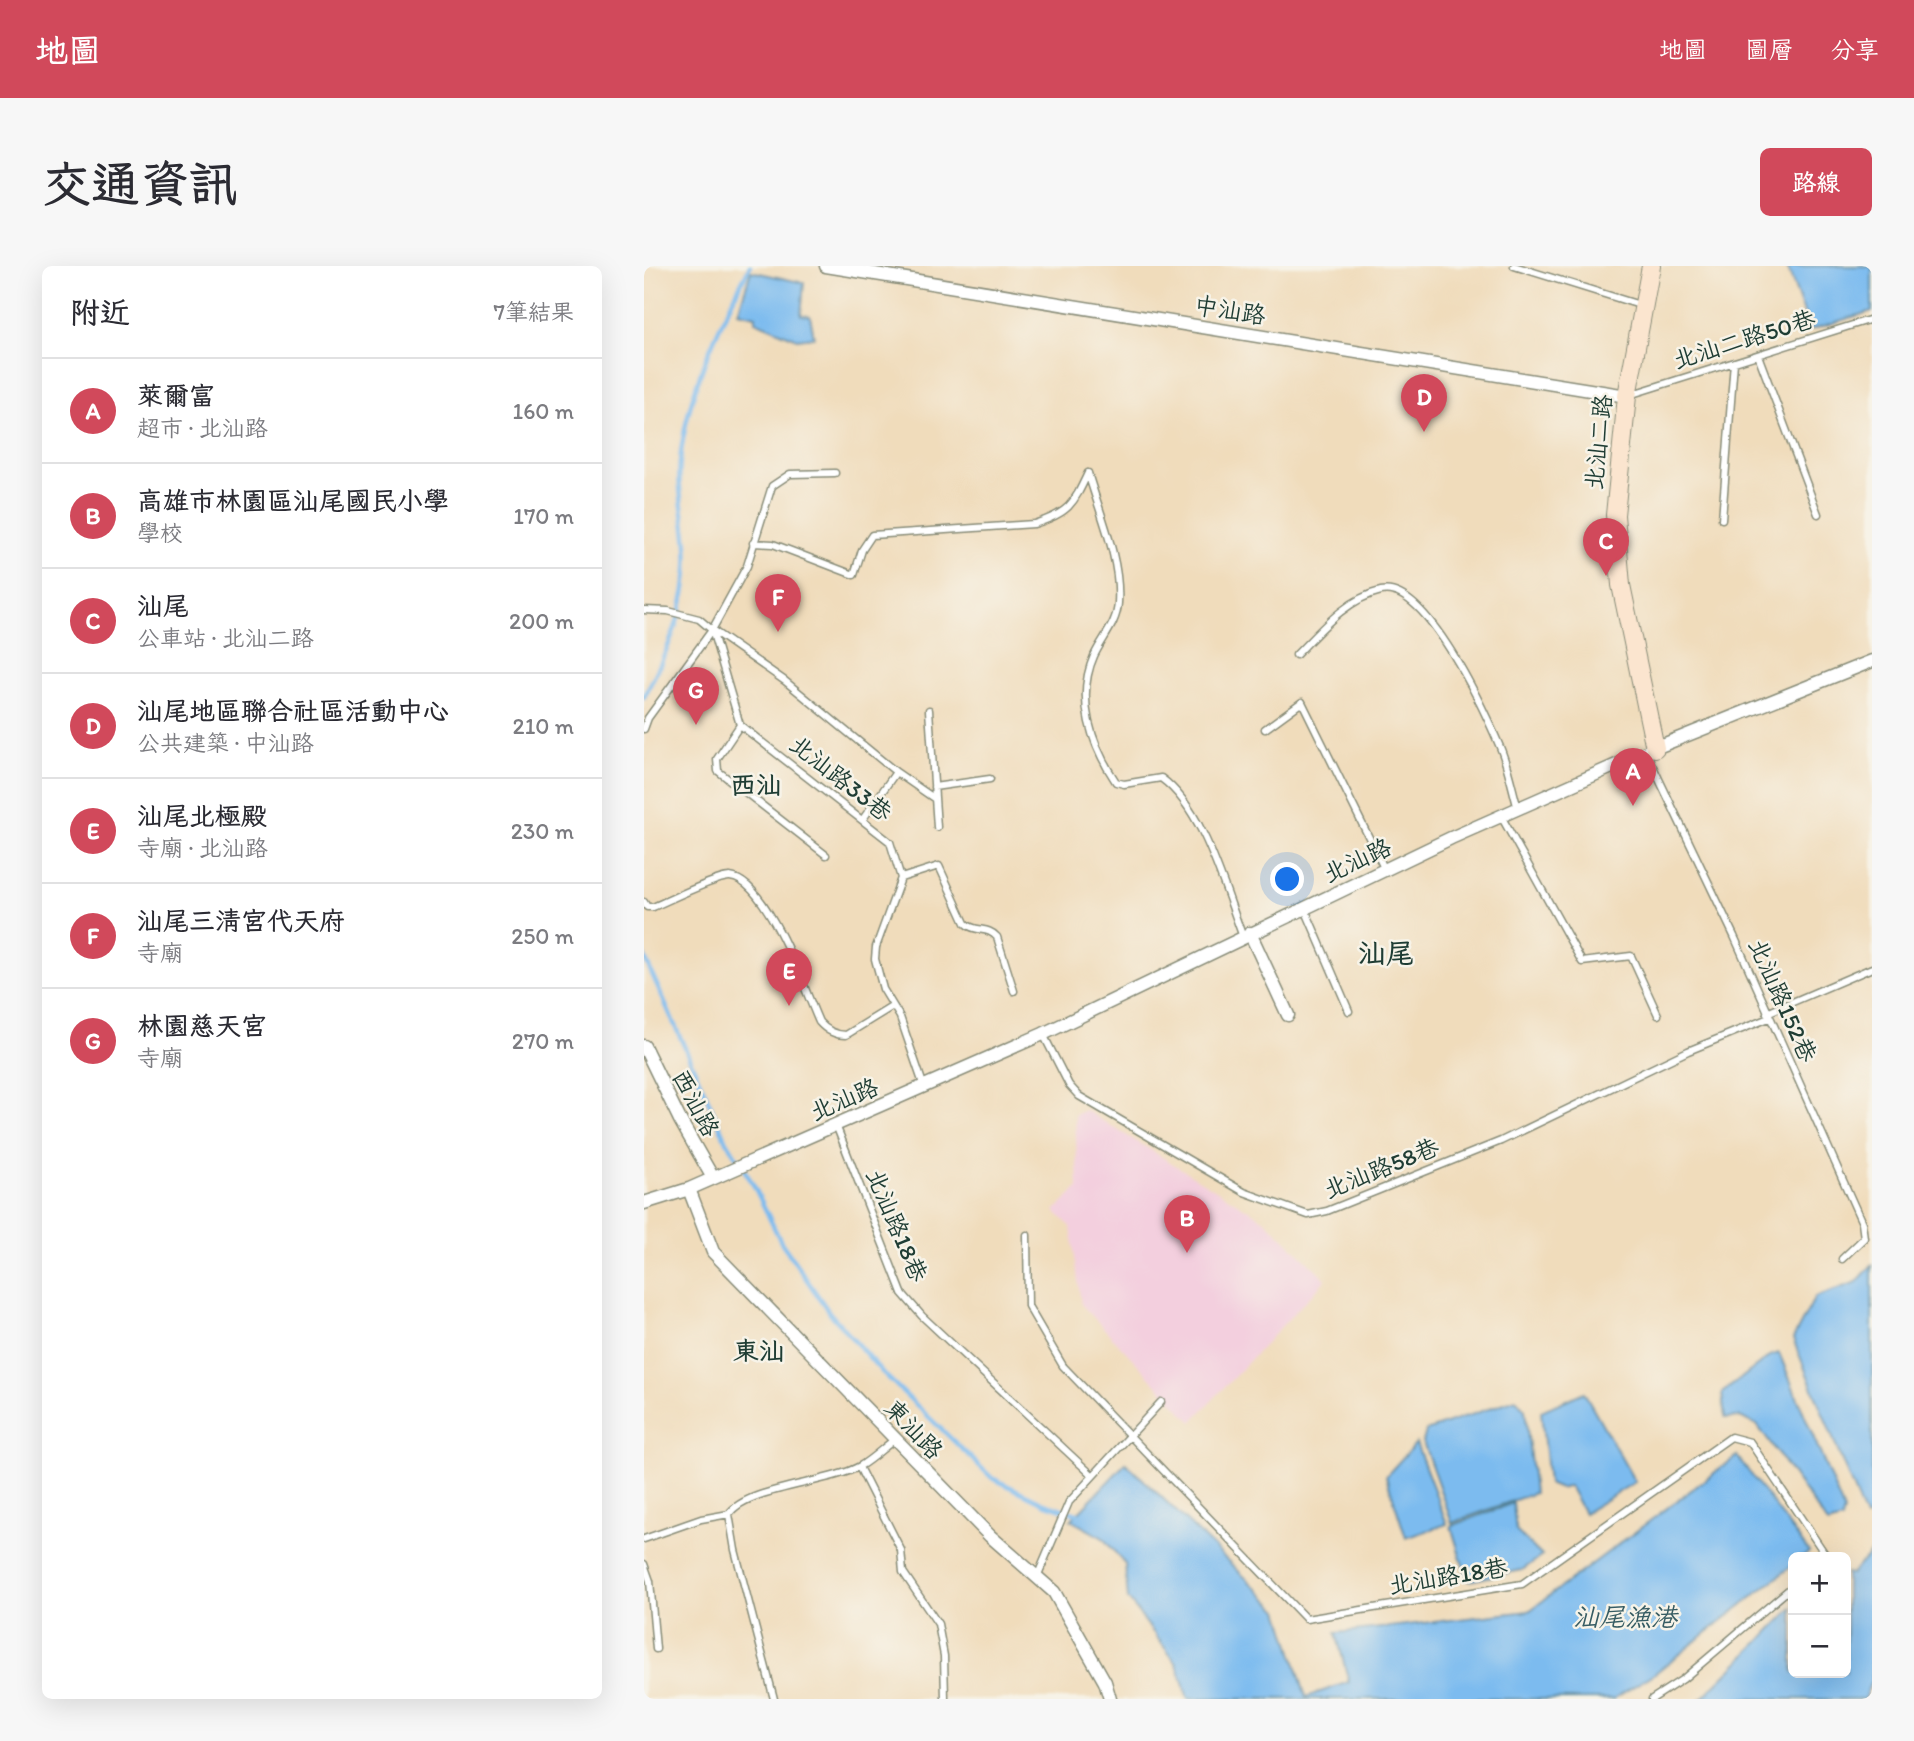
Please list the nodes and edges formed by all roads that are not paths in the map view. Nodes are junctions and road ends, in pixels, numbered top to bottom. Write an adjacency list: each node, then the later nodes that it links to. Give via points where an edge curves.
1 (826, 266): 8 (street, 中汕路)
2 (1514, 266): 4 (lane)
3 (1651, 266): 4 (street, 北汕二路)
4 (1643, 307): 8 (street, 北汕二路)
5 (1872, 319): 6 (lane, 北汕二路50巷)
6 (1758, 355): 7 (lane, 北汕二路50巷); 10 (lane)
7 (1734, 362): 8 (lane, 北汕二路50巷); 11 (lane)
8 (1627, 396): 21 (street, 北汕二路, via 1615,515 1616,551)
9 (835, 473): 12 (lane, via 783,477 772,486)
10 (1818, 514)
11 (1722, 519)
12 (753, 543): 14 (lane, via 747,566); 35 (lane, via 773,544 854,575 872,535 1034,524 1060,516 1073,504 1088,473 1113,558 1118,603 1115,619 1093,657 1086,689 1087,722 1116,782 1161,778 1170,785 1199,825)
13 (644, 610): 14 (lane, 北汕路33巷, via 699,619)
14 (712, 630): 18 (lane); 19 (lane); 22 (lane, 北汕路33巷, via 785,681)
15 (1296, 655): 26 (lane, via 1344,608 1382,590 1400,593 1424,610 1467,678 1501,750)
16 (1872, 662): 21 (street, 北汕路)
17 (929, 709): 24 (lane)
18 (740, 725): 28 (lane, 北汕路33巷); 30 (lane, via 717,759 718,771)
19 (644, 729)
20 (1265, 729): 31 (lane, via 1302,702)
21 (1651, 750): 26 (street, 北汕路); 42 (lane, 北汕路152巷)
22 (895, 772): 25 (lane, 北汕路33巷); 28 (lane)
23 (989, 779): 24 (lane)
24 (934, 787): 25 (lane)
25 (935, 799): 29 (lane)
26 (1518, 809): 27 (street, 北汕路)
27 (1501, 816): 31 (street, 北汕路); 41 (lane, via 1582,962 1631,956)
28 (863, 819): 32 (lane, 北汕路33巷, via 890,842)
29 (937, 827)
30 (826, 855)
31 (1385, 870): 34 (street, 北汕路)
32 (901, 878): 37 (lane, via 940,866 965,923 997,937); 38 (lane, via 875,959)
33 (644, 902): 38 (lane, via 653,906 723,878 738,880 770,910 824,1027 846,1035)
34 (1304, 908): 35 (street, 北汕路); 39 (lane)
35 (1246, 935): 40 (street); 43 (street, 北汕路)
36 (1872, 968): 42 (lane, 北汕路58巷)
37 (1014, 991)
38 (893, 1006): 45 (lane)
39 (1349, 1011)
40 (1288, 1015)
41 (1658, 1015)
42 (1768, 1015): 43 (lane, 北汕路58巷, via 1501,1141 1308,1215 1244,1192 1079,1096); 51 (lane, 北汕路152巷, via 1864,1230 1864,1238)
43 (1043, 1034): 45 (street, 北汕路)
44 (644, 1046): 47 (street, 西汕路, via 680,1120)
45 (924, 1087): 46 (street, 北汕路)
46 (835, 1125): 47 (street, 北汕路); 56 (lane, 北汕路18巷, via 902,1293)
47 (719, 1175): 48 (street, 北汕路)
48 (688, 1189): 49 (street, 北汕路); 54 (street, 東汕路, via 713,1252)
49 (644, 1203)
50 (1027, 1235): 53 (lane, 北汕路18巷, via 1028,1306 1063,1366)
51 (1842, 1259)
52 (1161, 1402): 53 (lane)
53 (1130, 1435): 56 (lane); 59 (lane, 北汕路18巷, via 1306,1619 1522,1584 1731,1437 1750,1443)
54 (894, 1440): 55 (lane); 61 (street, 東汕路)
55 (859, 1467): 57 (lane, via 750,1497); 65 (lane, via 901,1550 903,1572 938,1623)
56 (1091, 1474): 61 (lane, via 1069,1502)
57 (729, 1514): 58 (lane); 64 (lane)
58 (644, 1539)
59 (1824, 1552)
60 (644, 1563): 63 (lane)
61 (1037, 1577): 66 (street, 東汕路, via 1054,1592)
62 (1788, 1590): 67 (lane, via 1683,1679)
63 (656, 1649)
64 (774, 1699)
65 (945, 1699)
66 (1110, 1699)
67 (1652, 1699)

